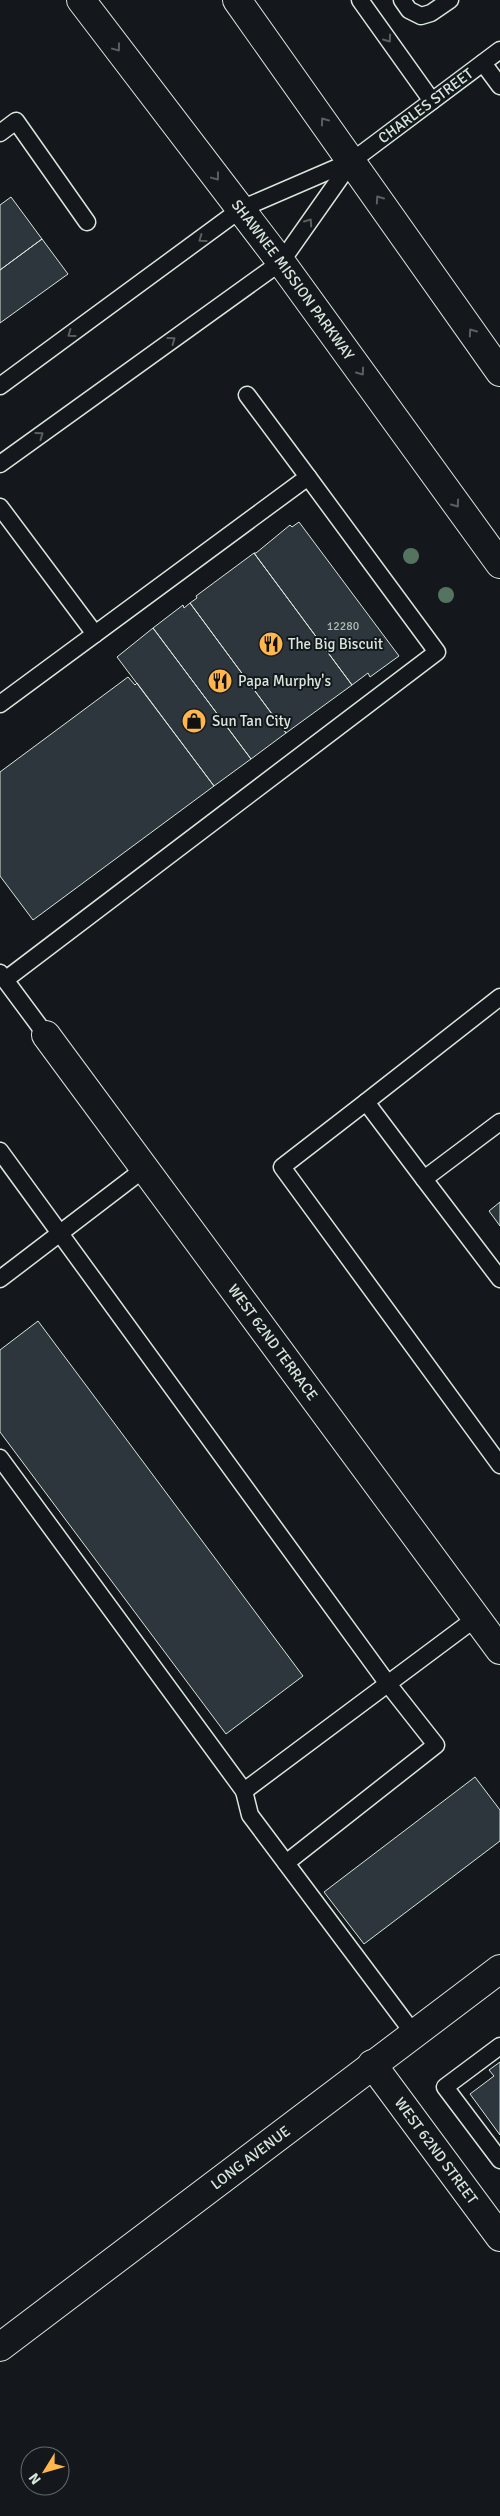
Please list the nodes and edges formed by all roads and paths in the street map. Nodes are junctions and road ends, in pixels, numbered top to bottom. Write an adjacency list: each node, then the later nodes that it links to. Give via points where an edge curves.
1 (81, 0): 12 (main road, SHAWNEE MISSION PARKWAY, one-way to 12)
2 (237, 0): 11 (main road, one-way to 2)
3 (360, 0): 9 (lane, one-way to 9)
4 (402, 0): 5 (lane, via 409,10 421,16)
5 (450, 0)
6 (500, 50): 7 (lane, CHARLES STREET)
7 (483, 63): 8 (lane); 9 (lane, CHARLES STREET)
8 (500, 86)
9 (432, 100): 11 (lane, CHARLES STREET)
10 (0, 133): 13 (lane, via 16,121)
11 (352, 161): 12 (lane); 14 (lane, one-way to 11); 15 (main road, one-way to 11)
12 (241, 209): 14 (main road, SHAWNEE MISSION PARKWAY); 16 (lane, one-way to 16)
13 (87, 222)
14 (281, 262): 18 (lane, one-way to 14); 21 (main road, SHAWNEE MISSION PARKWAY, one-way to 21)
15 (500, 372)
16 (0, 386)
17 (247, 394): 19 (lane)
18 (0, 464)
19 (308, 477): 22 (lane); 24 (lane, via 437,652)
20 (0, 508): 22 (lane)
21 (500, 564)
22 (95, 634): 23 (lane)
23 (0, 704)
24 (2, 977): 26 (lane)
25 (500, 997): 27 (lane)
26 (46, 1035): 30 (main road, WEST 62ND TERRACE)
27 (366, 1102): 31 (lane); 36 (lane, via 282,1167)
28 (500, 1122): 31 (lane)
29 (1, 1154): 32 (lane)
30 (144, 1169): 32 (lane); 37 (main road, WEST 62ND TERRACE)
31 (424, 1179): 34 (lane)
32 (61, 1233): 33 (lane); 39 (lane)
33 (0, 1279)
34 (500, 1279)
35 (0, 1458): 40 (lane)
36 (500, 1465)
37 (476, 1618): 38 (main road, WEST 62ND TERRACE); 39 (lane)
38 (500, 1650)
39 (388, 1684): 40 (lane); 41 (lane, via 436,1746)
40 (244, 1792): 41 (lane, via 250,1815)
41 (286, 1863): 43 (lane)
42 (500, 1969): 43 (main road, LONG AVENUE)
43 (414, 2034): 45 (main road, LONG AVENUE)
44 (500, 2046): 46 (lane, via 445,2086)
45 (372, 2064): 47 (main road, WEST 62ND STREET); 48 (main road, LONG AVENUE)
46 (500, 2160)
47 (500, 2237)
48 (0, 2347)

